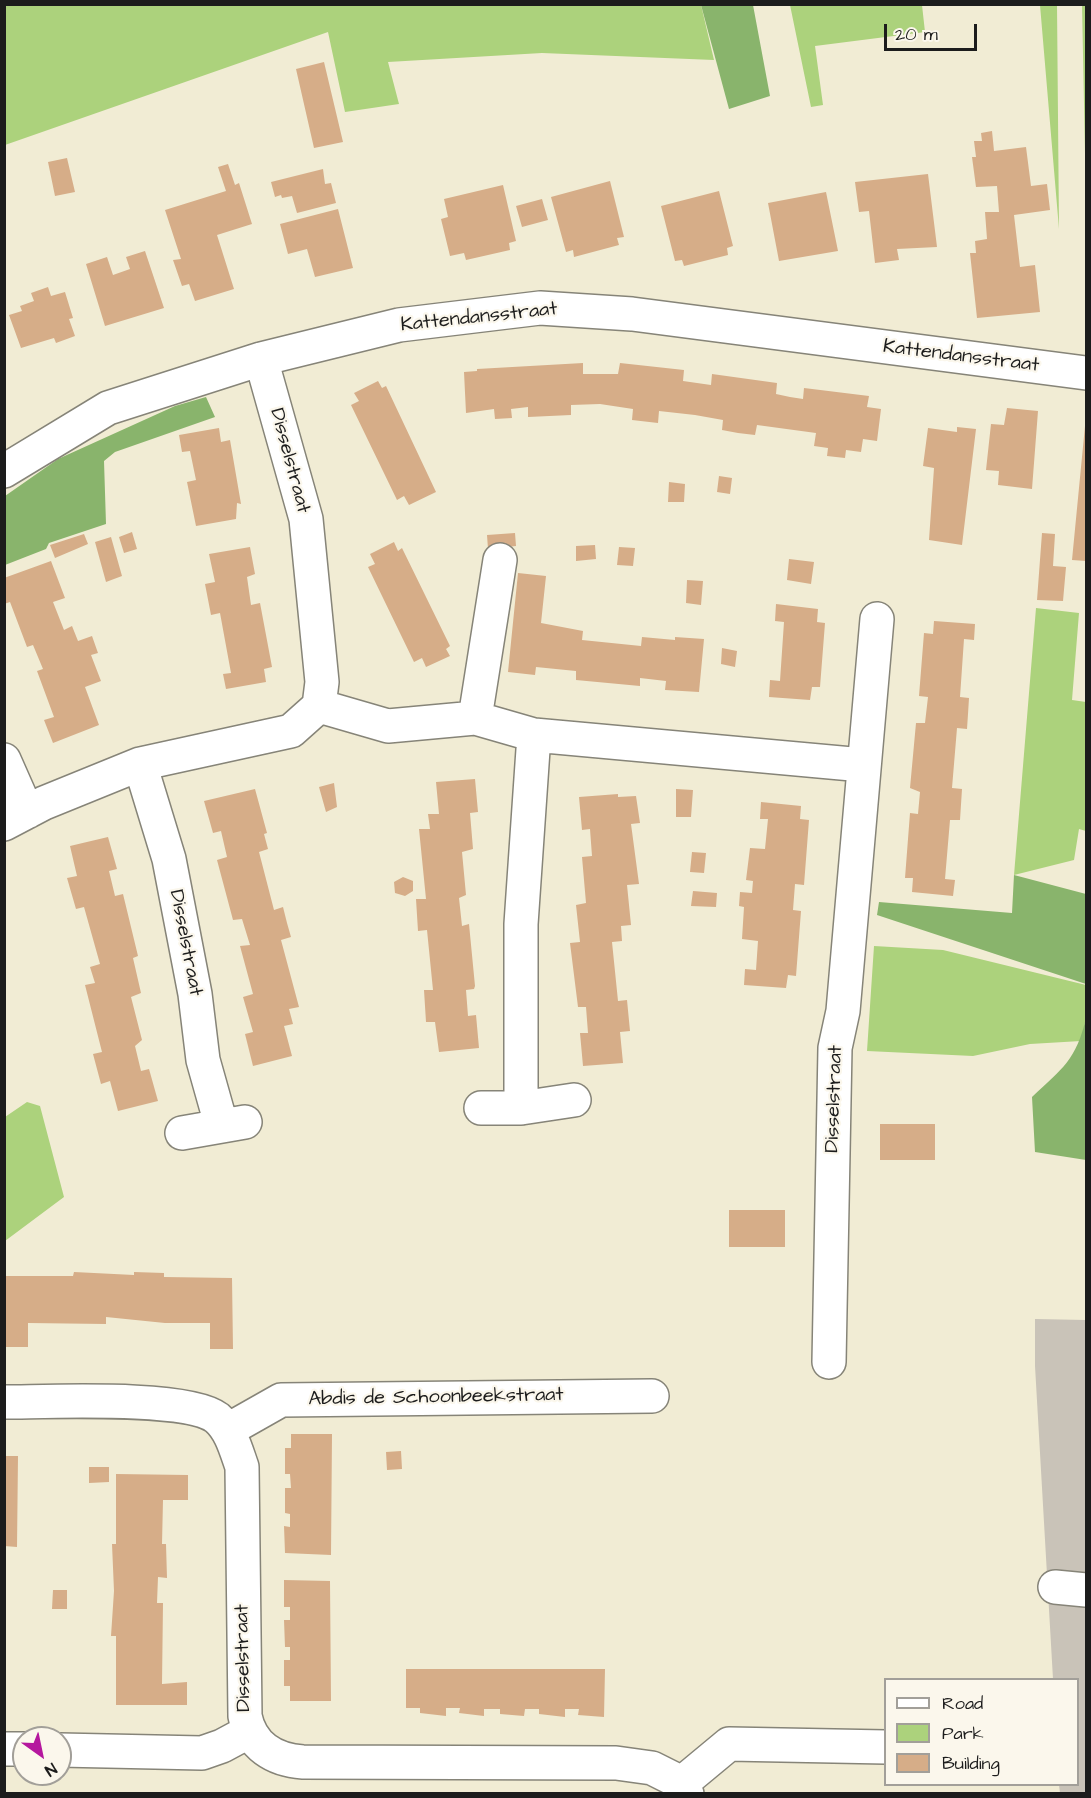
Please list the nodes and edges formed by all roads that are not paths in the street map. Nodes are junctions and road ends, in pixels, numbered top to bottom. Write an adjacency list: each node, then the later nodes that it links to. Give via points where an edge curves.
1 (261, 359): 2 (street, Kattendansstraat, via 399,325 540,308 632,314); 3 (street, Kattendansstraat, via 108,408); 6 (street, Disselstraat, via 306,519 322,682)
2 (1086, 373)
3 (4, 471)
4 (500, 560): 7 (street)
5 (877, 619): 11 (street, Disselstraat)
6 (319, 706): 7 (street, via 388,726); 10 (street, via 291,731)
7 (475, 718): 8 (street)
8 (534, 735): 11 (street); 15 (street, via 521,924)
9 (4, 760): 12 (street)
10 (140, 764): 12 (street); 16 (street, Disselstraat, via 169,859 195,994 203,1060 233,1123)
11 (863, 765): 17 (street, Disselstraat, via 843,1011 835,1048)
12 (16, 818)
13 (574, 1100): 15 (street)
14 (481, 1108): 15 (street)
15 (521, 1108)
16 (182, 1132)
17 (829, 1362)
18 (652, 1396): 20 (street, Abdis de Schoonbeekstraat, via 281,1400)
19 (4, 1402): 20 (street, via 123,1402 198,1408 217,1418)
20 (228, 1430): 21 (street, Disselstraat, via 242,1467 244,1702)
21 (248, 1732): 23 (street, via 202,1752); 24 (street, Disselstraat, via 259,1745 285,1760 616,1763 652,1768)
22 (884, 1747): 24 (street, via 729,1744)
23 (72, 1750)
24 (684, 1788)

